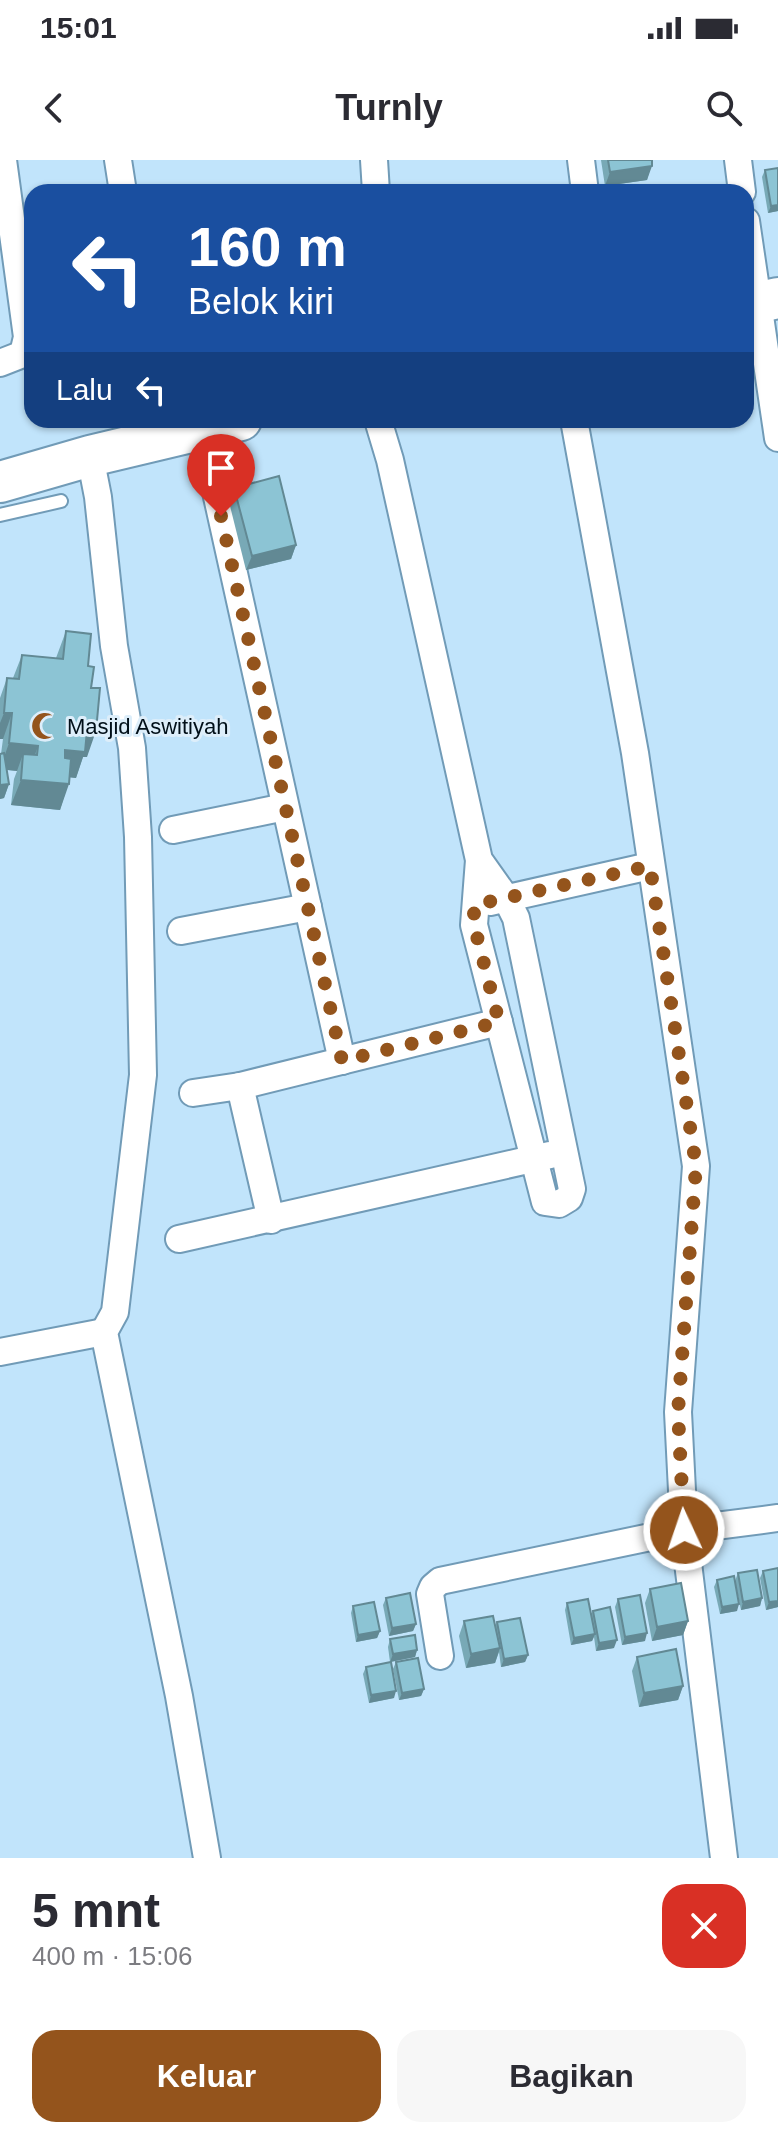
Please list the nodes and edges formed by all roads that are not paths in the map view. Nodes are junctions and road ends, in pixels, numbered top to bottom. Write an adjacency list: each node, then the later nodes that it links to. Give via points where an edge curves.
1 (3, 160): 10 (street)
2 (118, 160): 6 (street)
3 (374, 160): 7 (street)
4 (581, 160): 8 (street)
5 (738, 160): 9 (street)
6 (122, 184)
7 (376, 184)
8 (584, 184)
9 (741, 184)
10 (4, 204): 13 (street)
11 (754, 267): 12 (street)
12 (760, 302): 20 (street)
13 (24, 320)
14 (24, 350): 15 (street)
15 (0, 363)
16 (206, 428): 19 (main road)
17 (380, 428): 27 (street)
18 (575, 428): 28 (street, via 635,753)
19 (202, 429): 21 (main road); 25 (street)
20 (778, 438)
21 (90, 456): 22 (main road); 41 (street, via 132,748 143,1075 115,1312)
22 (0, 482)
23 (61, 501): 24 (lane)
24 (0, 515)
25 (285, 807): 26 (street); 31 (street)
26 (173, 830)
27 (479, 860): 29 (street); 30 (street)
28 (650, 866): 29 (street); 44 (street, via 696,1166 678,1412)
29 (506, 898): 30 (street); 37 (street, via 516,918)
30 (474, 905): 33 (street, via 474,925)
31 (308, 907): 32 (street); 34 (street)
32 (181, 931)
33 (499, 1022): 34 (street); 38 (street)
34 (342, 1061): 35 (street)
35 (240, 1086): 36 (street); 39 (street)
36 (193, 1093)
37 (563, 1151): 38 (street); 38 (street, via 572,1189 559,1204 545,1202)
38 (536, 1159): 39 (street)
39 (271, 1220): 40 (street)
40 (179, 1239)
41 (104, 1332): 42 (street); 46 (street)
42 (0, 1352)
43 (778, 1518): 44 (street)
44 (684, 1530): 45 (street, via 440,1581 430,1594); 47 (street)
45 (440, 1656)
46 (207, 1858)
47 (724, 1858)

